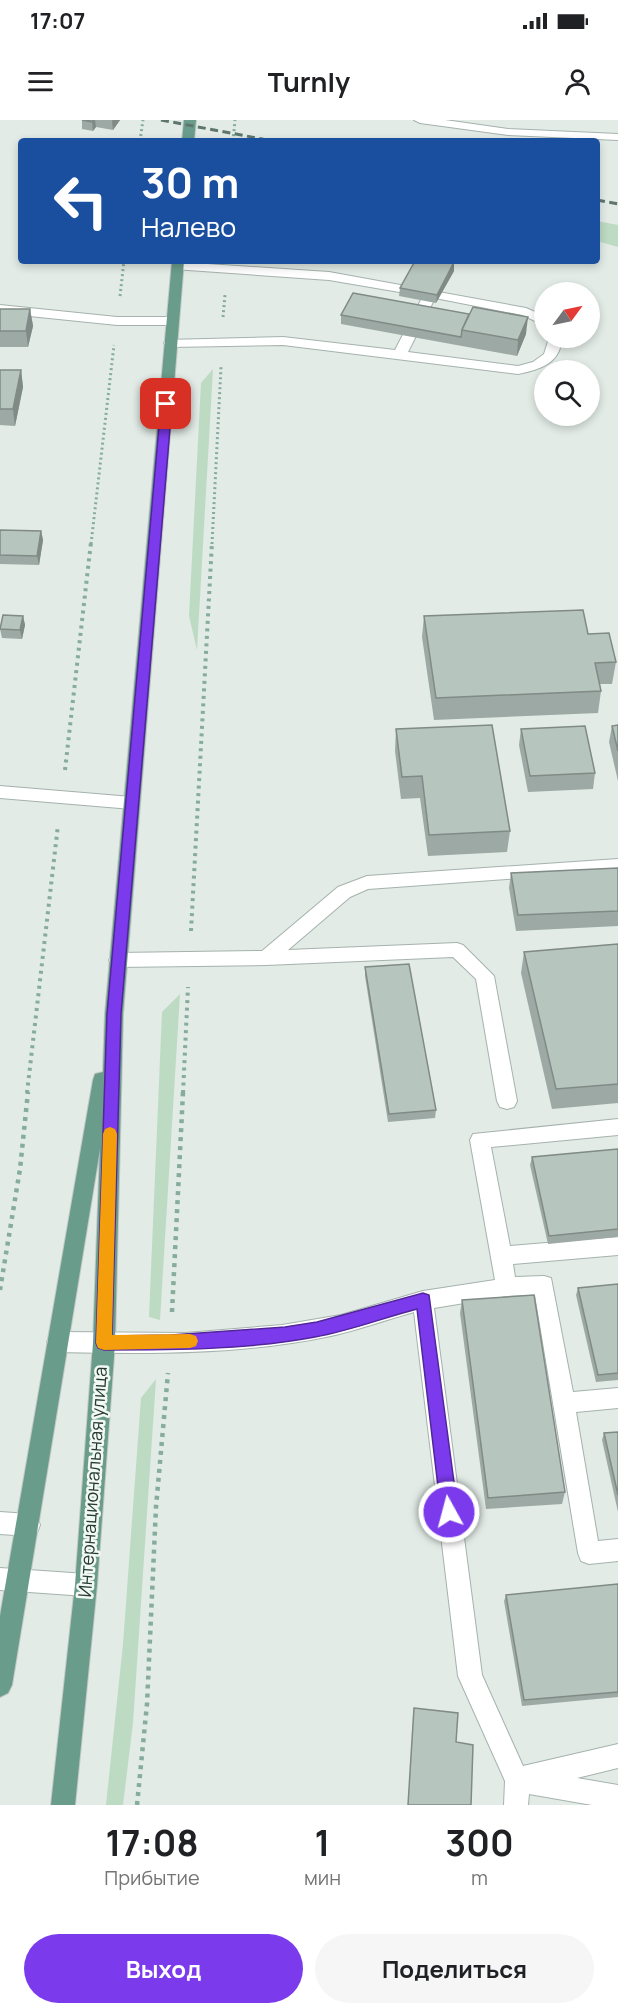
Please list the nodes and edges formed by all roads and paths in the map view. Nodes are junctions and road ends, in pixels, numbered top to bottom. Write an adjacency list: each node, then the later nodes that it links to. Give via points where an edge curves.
1 (143, 120): 6 (path)
2 (190, 120): 7 (main road)
3 (235, 120): 8 (path)
4 (420, 120): 5 (lane, via 507,132)
5 (618, 137)
6 (140, 138)
7 (188, 138)
8 (233, 138)
9 (178, 264): 15 (main road, Интернациональная улица)
10 (188, 264): 11 (lane)
11 (226, 268): 12 (lane, via 329,276); 16 (path)
12 (431, 292): 14 (lane); 19 (lane)
13 (0, 309): 15 (lane, via 117,321)
14 (534, 316)
15 (173, 321): 17 (main road, Интернациональная улица)
16 (222, 342): 17 (lane); 19 (lane, via 283,341); 25 (path)
17 (171, 343): 21 (main road, Интернациональная улица)
18 (552, 348): 19 (lane, via 543,363 518,370)
19 (400, 354)
20 (0, 792): 21 (lane)
21 (132, 803): 24 (main road, Интернациональная улица)
22 (618, 865): 23 (lane, via 367,883 344,892)
23 (266, 958): 25 (lane); 27 (lane, via 457,950 485,976)
24 (118, 960): 25 (lane); 26 (main road, Интернациональная улица)
25 (190, 960): 34 (path)
26 (114, 1014): 33 (main road, Интернациональная улица); 35 (main road, Интернациональная улица)
27 (507, 1101)
28 (618, 1127): 30 (lane, via 480,1140)
29 (618, 1246): 30 (lane)
30 (502, 1256): 31 (lane)
31 (507, 1287): 32 (lane); 37 (lane, via 544,1285)
32 (423, 1300): 34 (lane, via 285,1335); 45 (lane, via 470,1676)
33 (58, 1342): 35 (lane); 39 (main road, Интернациональная улица)
34 (171, 1342): 35 (lane); 48 (path)
35 (104, 1343): 42 (main road, Интернациональная улица)
36 (618, 1398): 37 (lane)
37 (564, 1403): 40 (lane, via 589,1553)
38 (0, 1523): 39 (lane)
39 (28, 1525): 41 (main road, Интернациональная улица)
40 (618, 1550)
41 (10, 1579): 42 (lane); 43 (main road, Интернациональная улица)
42 (86, 1585): 47 (main road, Интернациональная улица)
43 (0, 1685)
44 (618, 1756): 45 (lane)
45 (517, 1780): 46 (lane); 49 (lane)
46 (618, 1797)
47 (63, 1805)
48 (137, 1805)
49 (516, 1805)

